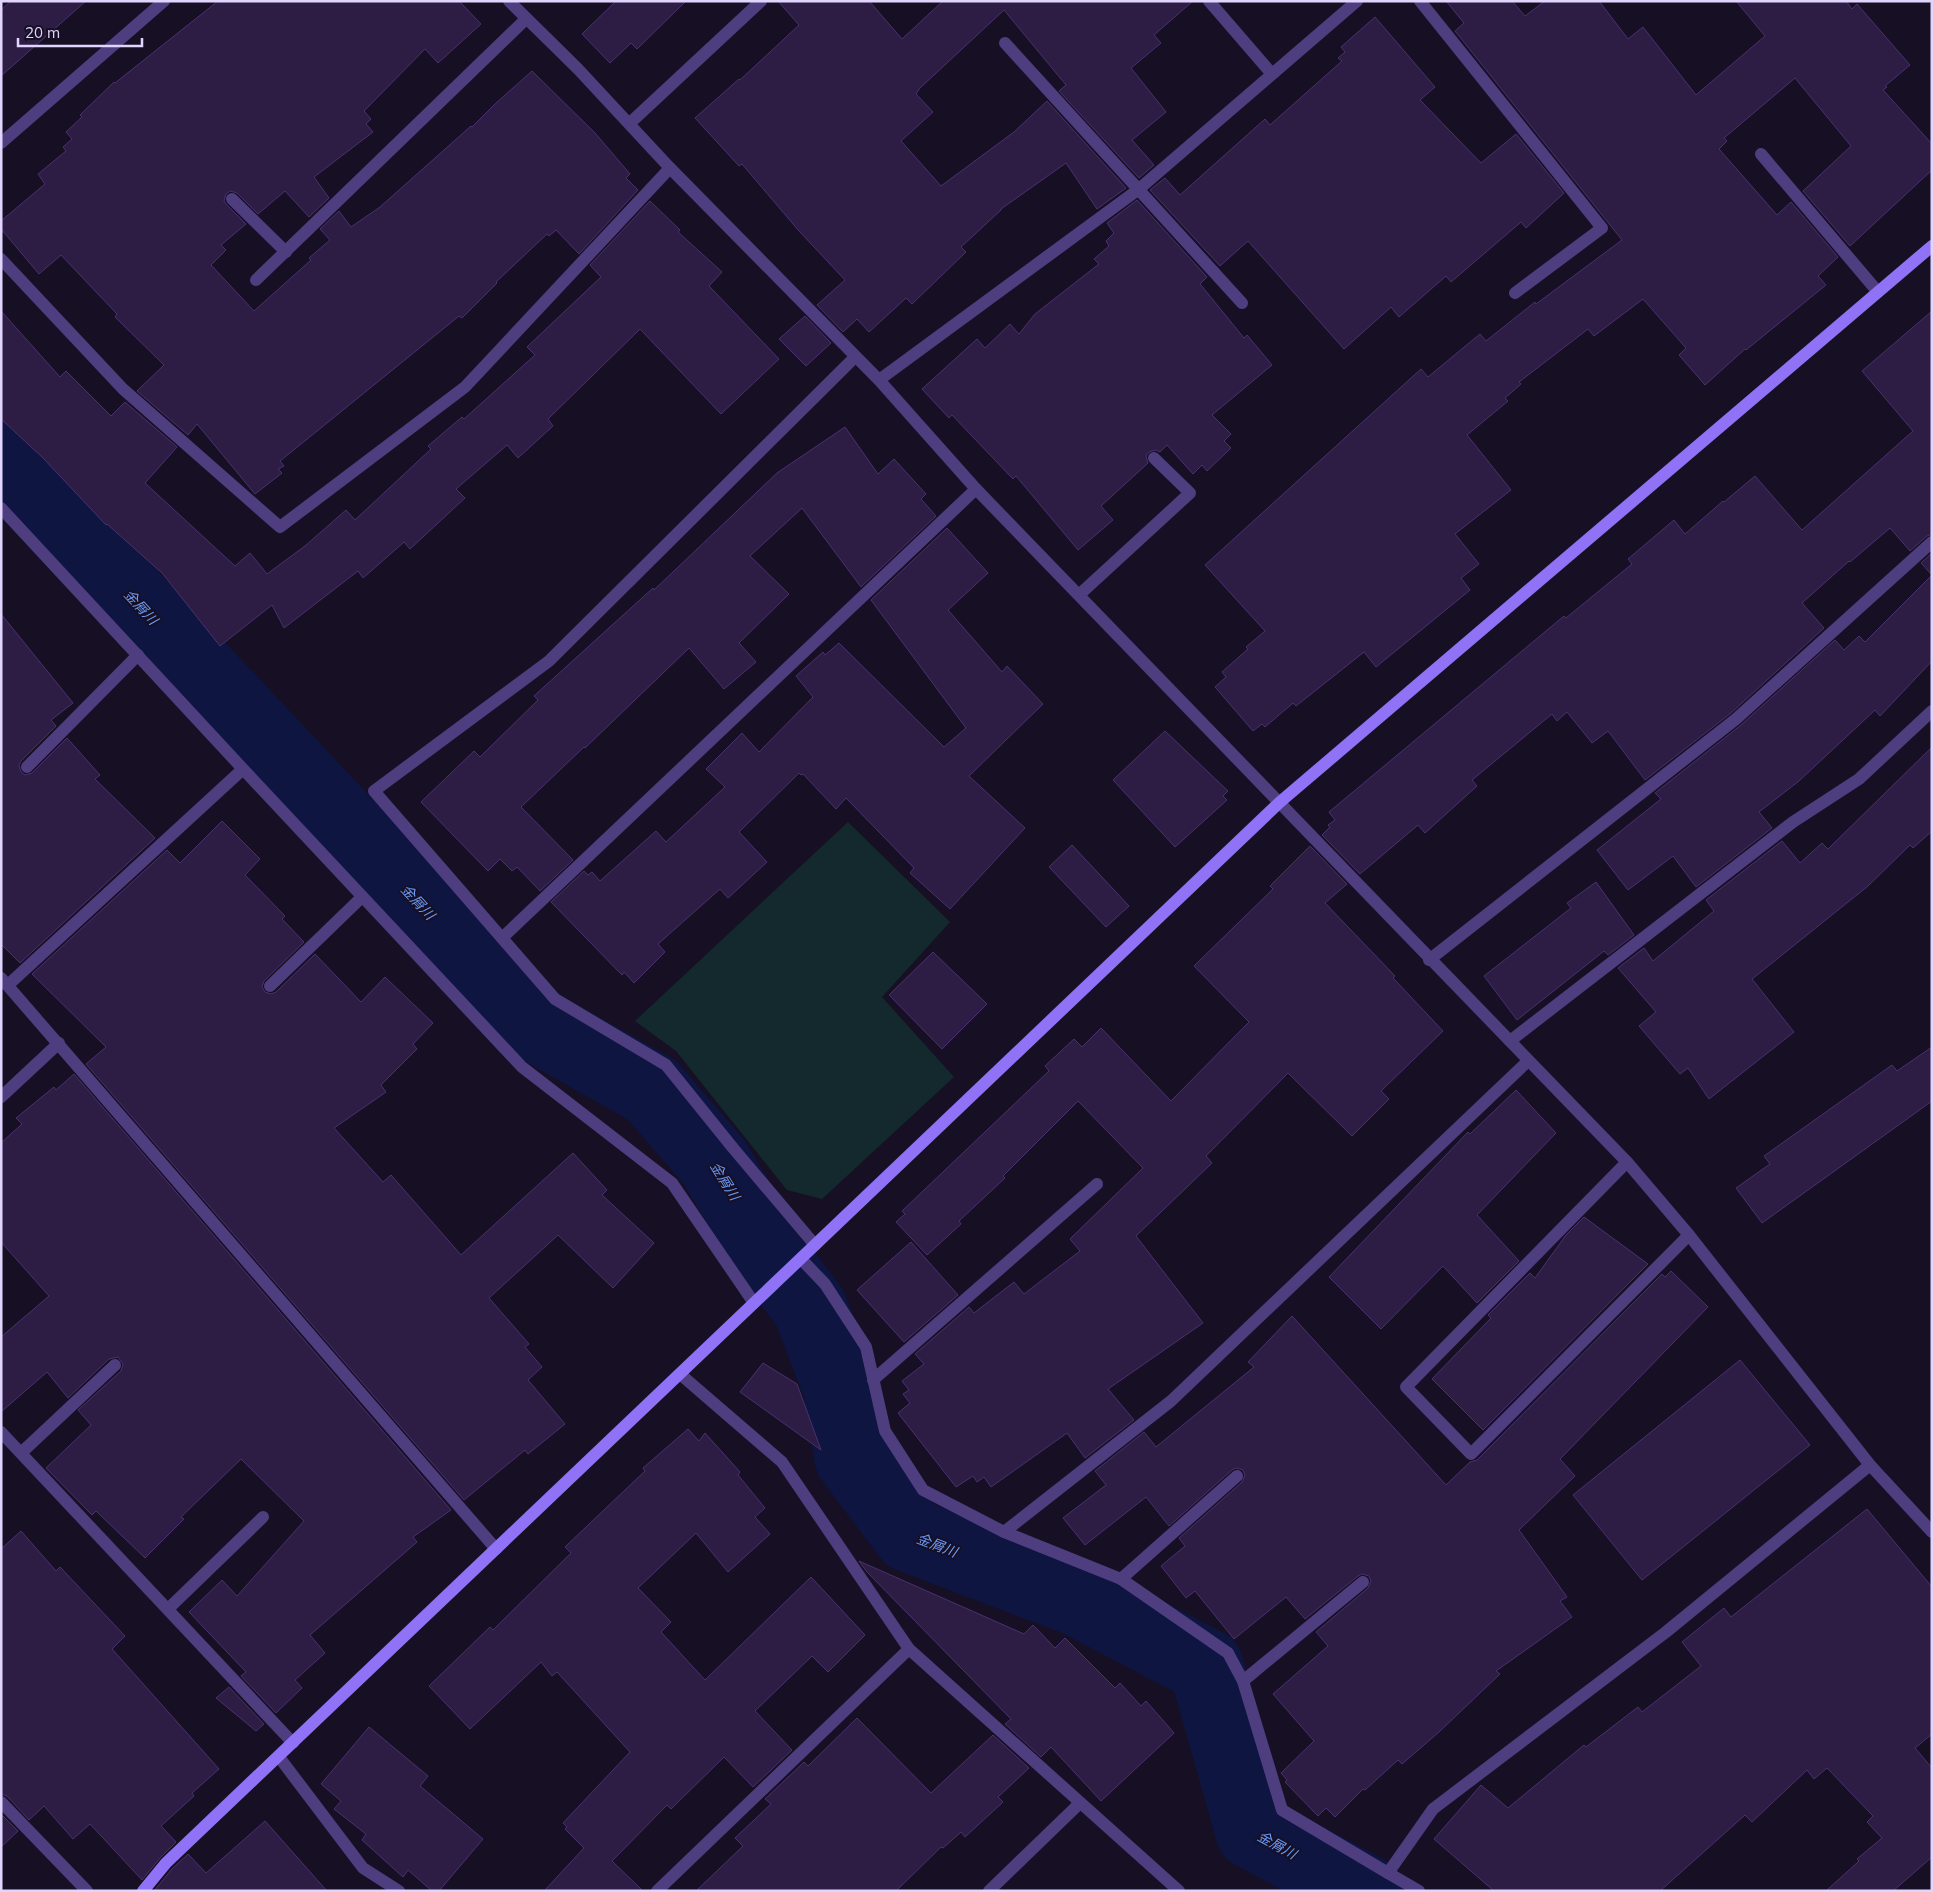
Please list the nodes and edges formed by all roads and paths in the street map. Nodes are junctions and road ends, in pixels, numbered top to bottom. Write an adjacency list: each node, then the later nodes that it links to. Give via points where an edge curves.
1 (164, 1): 11 (street)
2 (509, 1): 7 (street)
3 (761, 1): 10 (street)
4 (1209, 1): 9 (street)
5 (1357, 1): 9 (street)
6 (1420, 1): 21 (street, via 1602,228)
7 (526, 19): 10 (street); 17 (street)
8 (1005, 43): 14 (street)
9 (1272, 74): 14 (street)
10 (630, 123): 13 (street)
11 (1, 143)
12 (1761, 154): 20 (street)
13 (670, 168): 18 (street, via 465,387 280,527 122,389); 23 (street)
14 (1139, 189): 22 (street); 24 (street)
15 (232, 199): 17 (street)
16 (1932, 246): 20 (street)
17 (286, 252): 19 (street)
18 (1, 259)
19 (256, 280)
20 (1878, 292): 34 (street)
21 (1514, 293)
22 (1242, 303)
23 (855, 357): 24 (street); 36 (street, via 549,660 374,791)
24 (879, 380): 26 (street)
25 (1154, 458): 29 (street, via 1190,493)
26 (976, 489): 29 (street); 36 (street)
27 (1, 508): 30 (street)
28 (1932, 542): 37 (street, via 1736,720)
29 (1080, 594): 34 (street)
30 (138, 655): 32 (street); 33 (street)
31 (1932, 711): 40 (street, via 1859,779 1793,822)
32 (27, 767)
33 (242, 769): 35 (street); 38 (street)
34 (1280, 802): 37 (street); 47 (street)
35 (362, 897): 39 (street); 49 (street, via 522,1067 672,1183)
36 (502, 938): 47 (street, via 555,999 666,1065)
37 (1429, 960): 40 (street)
38 (5, 982): 41 (street)
39 (270, 986)
40 (1510, 1041): 42 (street)
41 (59, 1043): 43 (street); 60 (street)
42 (1528, 1061): 44 (street); 58 (street, via 1172,1402)
43 (1, 1097)
44 (1627, 1162): 46 (street); 46 (street, via 1406,1387 1472,1454)
45 (1097, 1184): 52 (street)
46 (1688, 1235): 55 (street)
47 (815, 1244): 48 (street)
48 (801, 1259): 49 (street); 52 (street, via 825,1284 866,1347)
49 (758, 1299): 51 (street)
50 (115, 1365): 54 (street)
51 (680, 1374): 60 (street); 64 (street, via 782,1462)
52 (874, 1380): 58 (street, via 886,1432 923,1490)
53 (1, 1432): 54 (street)
54 (21, 1452): 63 (street)
55 (1870, 1465): 59 (street); 70 (street, via 1666,1632 1433,1809)
56 (1237, 1476): 61 (street)
57 (263, 1517): 63 (street)
58 (1004, 1532): 61 (street)
59 (1932, 1532)
60 (496, 1549): 66 (street)
61 (1121, 1579): 65 (street, via 1228,1652)
62 (1362, 1582): 65 (street)
63 (168, 1610): 66 (street)
64 (909, 1649): 69 (street); 74 (street)
65 (1243, 1681): 70 (street, via 1282,1810)
66 (293, 1743): 67 (street)
67 (279, 1756): 72 (street, via 166,1863); 73 (street, via 363,1868)
68 (1, 1802): 71 (street)
69 (1080, 1802): 75 (street); 76 (street)
70 (1388, 1873): 77 (street)
71 (87, 1891)
72 (143, 1891)
73 (399, 1891)
74 (657, 1891)
75 (989, 1891)
76 (1179, 1891)
77 (1419, 1891)

